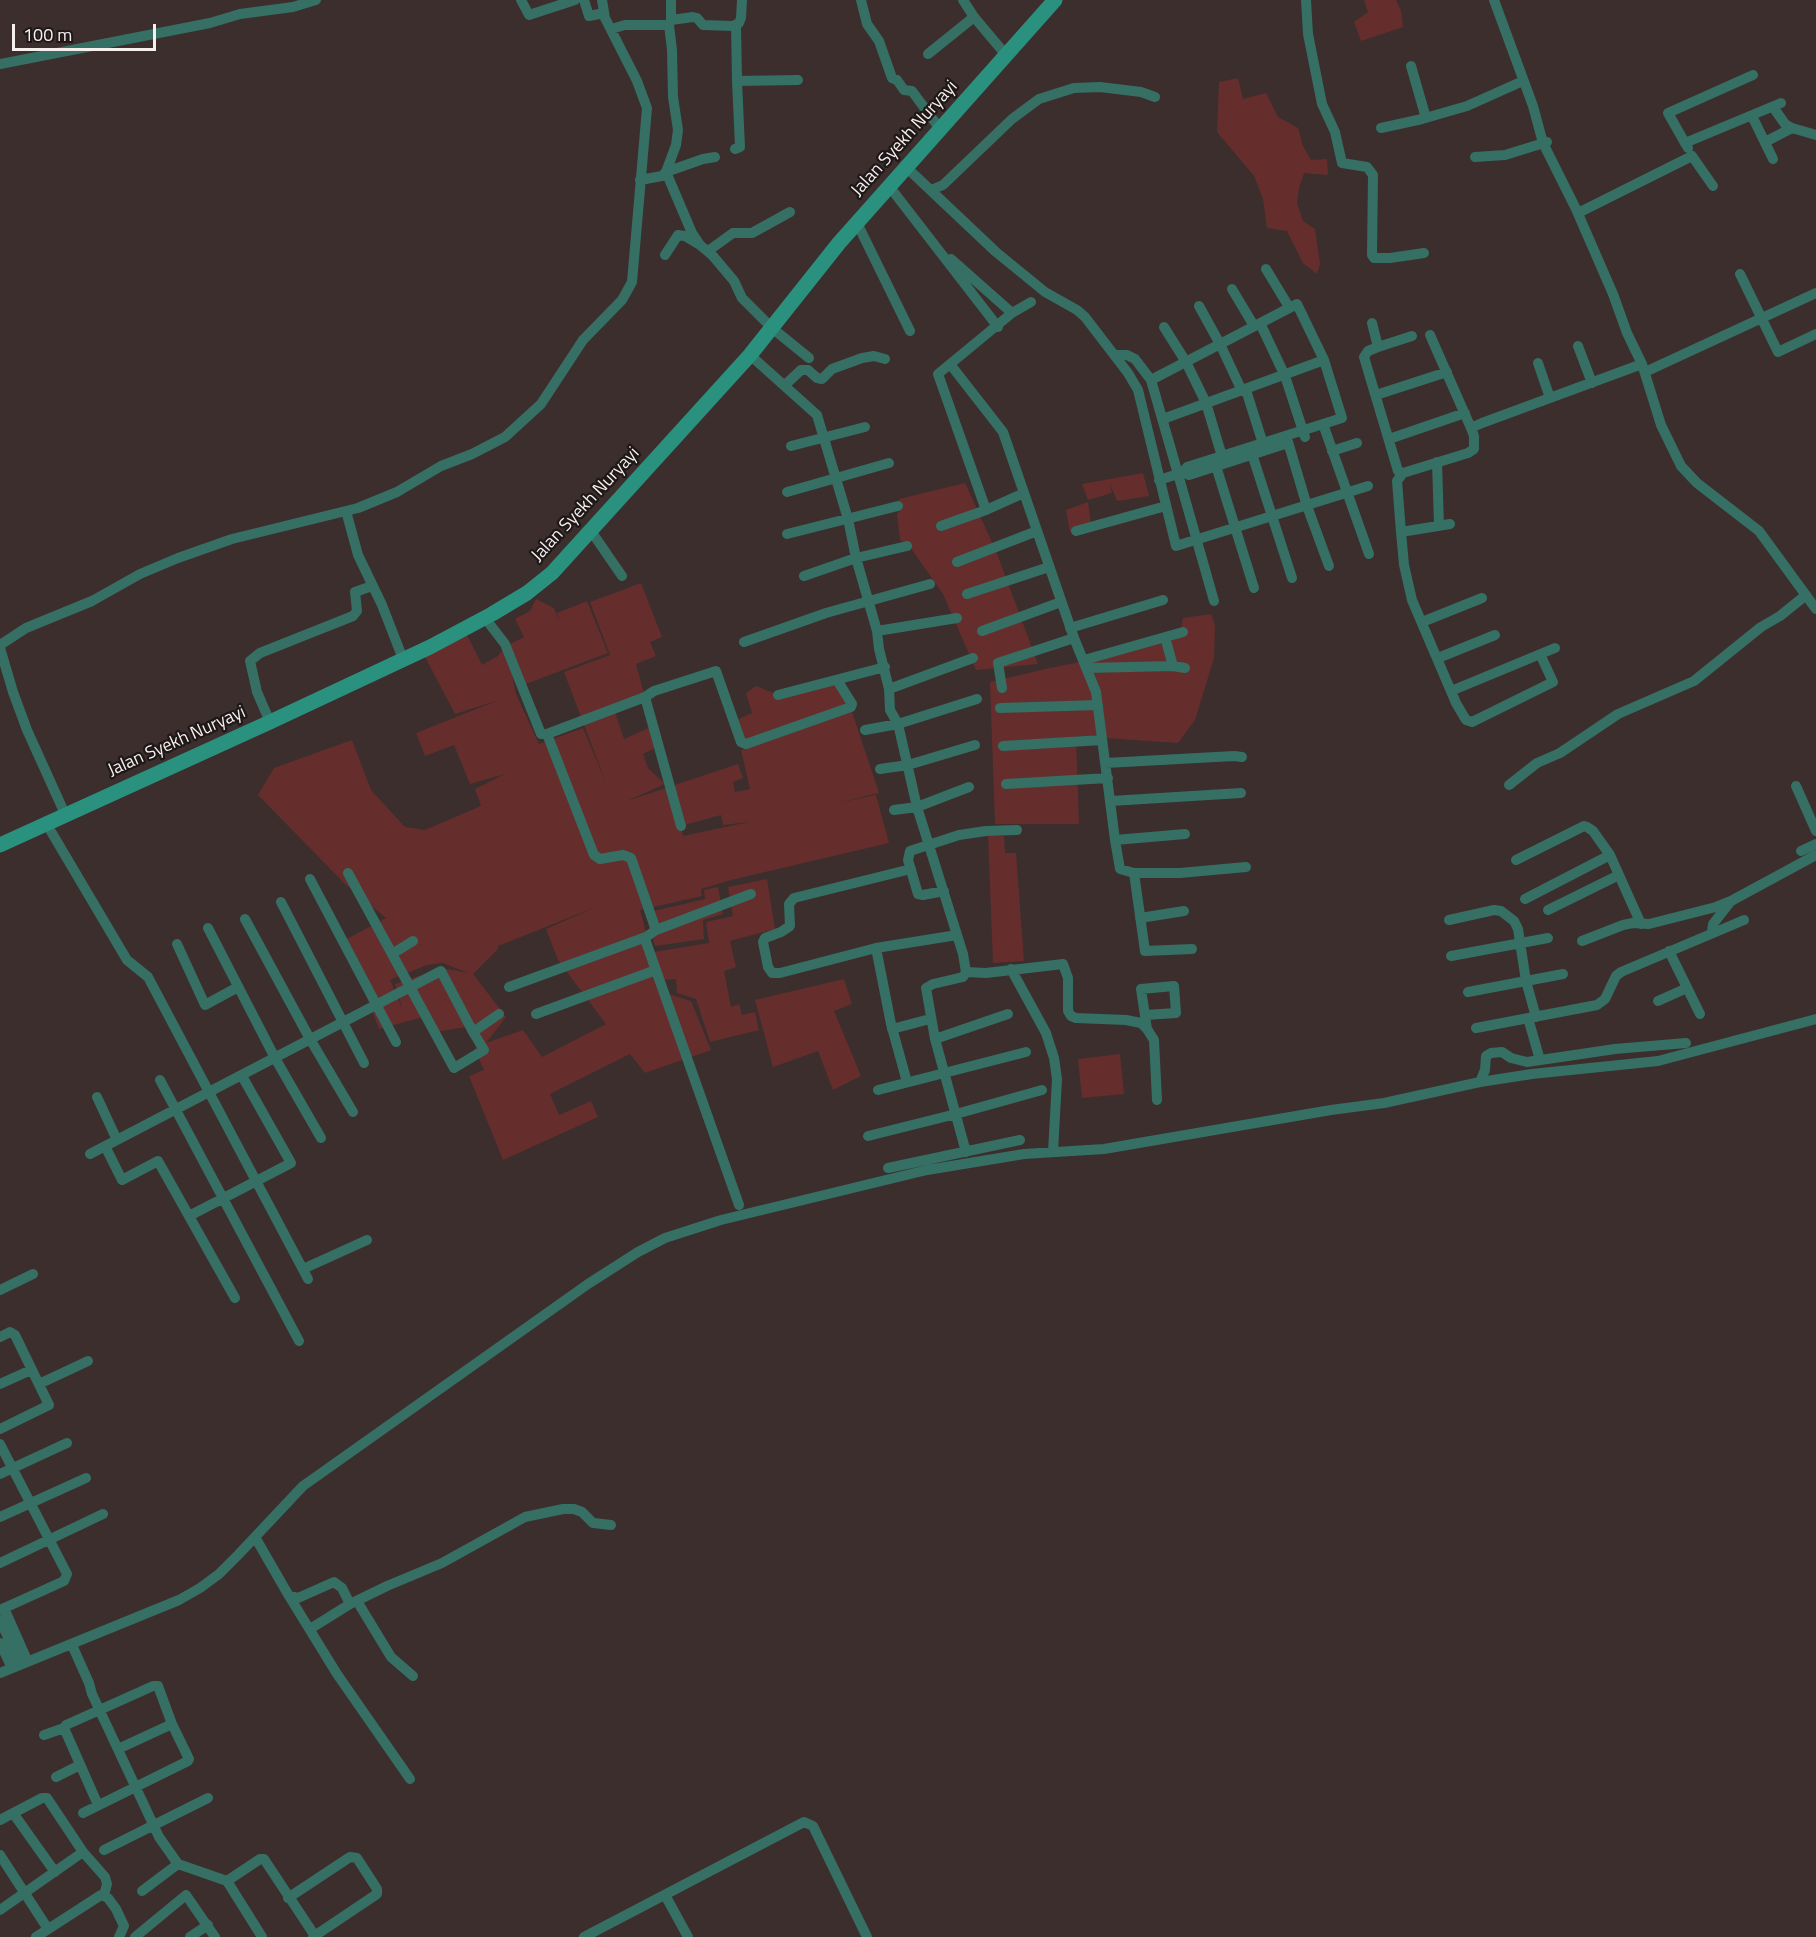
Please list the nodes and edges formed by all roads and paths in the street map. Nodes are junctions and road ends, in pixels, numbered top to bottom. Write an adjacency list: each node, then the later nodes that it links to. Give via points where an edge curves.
1 (316, 0): 21 (street)
2 (521, 0): 13 (street, via 529,15)
3 (575, 0): 13 (street)
4 (584, 0): 14 (street, via 590,16)
5 (602, 0): 14 (street)
6 (671, 0): 16 (street)
7 (742, 0): 17 (street, via 741,18)
8 (861, 0): 32 (street, via 892,78 903,89 912,91)
9 (963, 0): 15 (street)
10 (1055, 0): 20 (main road, Jalan Syekh Nuryayi)
11 (1306, 0): 53 (street, via 1308,34 1322,104 1335,132 1342,163 1367,167 1373,175 1372,255 1390,258)
12 (1494, 0): 26 (street)
13 (557, 3)
14 (604, 13): 18 (street)
15 (974, 17): 19 (street); 20 (street)
16 (670, 23): 17 (street, via 693,17 703,25); 18 (street, via 665,27 626,25); 43 (street, via 678,130)
17 (736, 25): 25 (street)
18 (611, 29): 44 (street, via 647,108)
19 (928, 54)
20 (1006, 55): 32 (main road, Jalan Syekh Nuryayi)
21 (0, 64)
22 (1411, 66): 29 (street)
23 (1753, 75): 36 (street, via 1668,113)
24 (798, 80): 25 (street)
25 (737, 81): 37 (street, via 740,147)
26 (1523, 81): 29 (street, via 1467,106); 34 (street)
27 (1155, 97): 47 (street, via 1100,87 1074,88 1039,99 1012,119 943,185)
28 (1752, 116): 31 (street, via 1777,105 1785,124); 35 (street); 36 (street)
29 (1426, 118): 30 (street)
30 (1381, 128)
31 (1792, 128): 33 (street); 35 (street)
32 (940, 129): 42 (main road, Jalan Syekh Nuryayi)
33 (1816, 135)
34 (1545, 142): 40 (street, via 1505,155); 49 (street)
35 (1765, 142): 41 (street)
36 (1685, 143): 38 (street)
37 (735, 149)
38 (1692, 156): 46 (street); 49 (street)
39 (715, 157): 43 (street)
40 (1475, 157)
41 (1773, 159)
42 (906, 167): 45 (main road, Jalan Syekh Nuryayi); 47 (street)
43 (666, 172): 44 (street); 52 (street, via 692,232)
44 (644, 179): 123 (street, via 633,282 583,340 541,404 505,437)
45 (889, 186): 50 (main road, Jalan Syekh Nuryayi); 51 (street)
46 (1713, 186)
47 (931, 190): 77 (street, via 996,252 1045,292 1085,317)
48 (790, 212): 52 (street, via 752,233 733,233)
49 (1578, 213): 84 (street)
50 (857, 223): 68 (main road, Jalan Syekh Nuryayi); 69 (street)
51 (931, 240): 62 (street); 66 (street)
52 (704, 248): 54 (street, via 678,235); 68 (street, via 734,281 742,298)
53 (1424, 253)
54 (665, 255)
55 (1266, 268): 61 (street)
56 (1740, 274): 63 (street)
57 (1232, 289): 65 (street)
58 (1816, 293): 63 (street)
59 (1031, 302): 62 (street)
60 (1199, 306): 73 (street)
61 (1289, 307): 65 (street); 80 (street, via 1297,304)
62 (1012, 313): 66 (street)
63 (1761, 319): 70 (street, via 1778,352); 84 (street)
64 (1372, 323): 75 (street)
65 (1257, 324): 73 (street); 86 (street)
66 (998, 327): 83 (street)
67 (1164, 327): 81 (street)
68 (772, 328): 76 (main road, Jalan Syekh Nuryayi); 78 (street)
69 (910, 331)
70 (1816, 334)
71 (1430, 335): 85 (street)
72 (1412, 336): 75 (street)
73 (1220, 344): 81 (street); 90 (street)
74 (1578, 346): 88 (street)
75 (1378, 347): 91 (street, via 1364,357)
76 (750, 354): 89 (street); 128 (main road, Jalan Syekh Nuryayi)
77 (1114, 355): 87 (street, via 1136,359); 114 (street, via 1138,390)
78 (809, 358)
79 (885, 359): 89 (street, via 862,358 817,378 808,370 801,370)
80 (1324, 360): 86 (street); 97 (street, via 1342,417)
81 (1186, 362): 87 (street); 93 (street)
82 (1538, 363): 92 (street)
83 (950, 364): 117 (street, via 1003,432); 122 (street, via 938,374)
84 (1644, 368): 88 (street); 147 (street, via 1661,425 1681,466 1759,531)
85 (1447, 372): 91 (street); 94 (street)
86 (1285, 376): 90 (street); 99 (street)
87 (1151, 380): 95 (street)
88 (1592, 383): 92 (street)
89 (785, 385): 100 (street, via 814,411)
90 (1244, 391): 93 (street); 105 (street)
91 (1376, 395): 101 (street)
92 (1550, 398): 98 (street)
93 (1206, 404): 95 (street); 108 (street)
94 (1465, 413): 98 (street); 101 (street)
95 (1163, 419): 111 (street)
96 (866, 427): 100 (street)
97 (1324, 428): 99 (street); 106 (street)
98 (1472, 428): 109 (street, via 1474,449)
99 (1304, 434): 102 (street); 105 (street)
100 (824, 438): 104 (street); 113 (street)
101 (1389, 439): 112 (street, via 1398,471)
102 (1288, 442): 105 (street); 121 (street)
103 (1357, 443): 106 (street)
104 (791, 446)
105 (1263, 446): 107 (street); 108 (street)
106 (1332, 451): 118 (street)
107 (1252, 454): 108 (street); 124 (street)
108 (1221, 462): 111 (street, via 1187,467); 127 (street)
109 (1437, 462): 112 (street); 131 (street, via 1444,525)
110 (889, 463): 113 (street)
111 (1180, 473): 114 (street); 133 (street)
112 (1403, 473): 131 (street, via 1397,481)
113 (836, 478): 116 (street); 125 (street)
114 (1160, 480): 120 (street)
115 (1368, 486): 118 (street)
116 (786, 492)
117 (1024, 493): 122 (street); 129 (street)
118 (1346, 494): 121 (street); 135 (street)
119 (898, 506): 125 (street)
120 (1166, 506): 130 (street); 133 (street, via 1176,546)
121 (1307, 506): 124 (street); 138 (street)
122 (986, 510): 126 (street)
123 (347, 514): 144 (street, via 358,555); 164 (street, via 232,539 178,558 92,601 26,628)
124 (1271, 518): 127 (street); 142 (street)
125 (848, 519): 132 (street); 136 (street)
126 (941, 526)
127 (1234, 529): 133 (street); 145 (street)
128 (591, 531): 140 (street); 154 (main road, Jalan Syekh Nuryayi, via 552,573)
129 (1037, 531): 137 (street); 139 (street)
130 (1076, 531)
131 (1401, 532): 156 (street, via 1412,600)
132 (787, 534)
133 (1196, 541): 151 (street)
134 (907, 546): 136 (street)
135 (1369, 554)
136 (856, 558): 141 (street); 150 (street)
137 (957, 562)
138 (1329, 566)
139 (1049, 567): 146 (street); 152 (street)
140 (622, 576)
141 (804, 576)
142 (1292, 578)
143 (930, 584): 150 (street)
144 (372, 586): 169 (street); 183 (street, via 355,592 357,611 353,616 260,653 250,661 257,692)
145 (1254, 588)
146 (967, 594)
147 (1806, 595): 153 (street); 196 (street, via 1694,681 1618,714 1560,753 1537,763)
148 (1482, 598): 156 (street)
149 (1163, 600): 160 (street)
150 (869, 601): 157 (street); 163 (street)
151 (1214, 601)
152 (1061, 602): 158 (street); 160 (street)
153 (1816, 609)
154 (485, 618): 169 (main road, Jalan Syekh Nuryayi); 186 (street, via 512,658 538,729)
155 (957, 618): 157 (street)
156 (1422, 622): 168 (street)
157 (877, 631): 172 (street)
158 (982, 631)
159 (1183, 632): 162 (street)
160 (1072, 633): 170 (street); 175 (street, via 998,663)
161 (1495, 635): 168 (street)
162 (1165, 637): 170 (street); 171 (street)
163 (744, 642)
164 (0, 646): 203 (street, via 27,730)
165 (1555, 648): 166 (street)
166 (1540, 654): 177 (street); 177 (street, via 1553,682 1472,722 1462,716)
167 (972, 658): 176 (street)
168 (1438, 658): 177 (street)
169 (402, 659): 183 (main road, Jalan Syekh Nuryayi)
170 (1086, 664): 171 (street); 181 (street)
171 (1173, 666): 173 (street)
172 (885, 667): 174 (street); 176 (street)
173 (1185, 668)
174 (837, 680): 178 (street); 179 (street, via 851,707 746,744 741,742 716,671)
175 (1002, 688)
176 (889, 689): 184 (street, via 890,710)
177 (1451, 691)
178 (778, 695)
179 (645, 697): 186 (street); 205 (street)
180 (977, 699): 184 (street)
181 (1098, 705): 182 (street); 187 (street)
182 (1000, 708)
183 (270, 722): 203 (main road, Jalan Syekh Nuryayi)
184 (898, 724): 185 (street); 192 (street)
185 (865, 730)
186 (547, 734): 236 (street, via 594,855 600,859 623,855 631,858)
187 (1102, 740): 189 (street); 191 (street)
188 (975, 745): 192 (street)
189 (1003, 746)
190 (1242, 757): 191 (street)
191 (1106, 763): 194 (street)
192 (908, 765): 193 (street); 201 (street)
193 (880, 769)
194 (1108, 778): 195 (street); 200 (street)
195 (1006, 784)
196 (1509, 785)
197 (1796, 786): 207 (street)
198 (969, 787): 201 (street)
199 (1241, 793): 200 (street)
200 (1111, 801): 209 (street)
201 (917, 807): 202 (street); 210 (street)
202 (894, 810)
203 (65, 814): 204 (main road, Jalan Syekh Nuryayi)
204 (46, 823): 212 (main road, Jalan Syekh Nuryayi); 290 (street, via 127,960 148,977)
205 (681, 826)
206 (1017, 830): 210 (street, via 968,833)
207 (1816, 831)
208 (1185, 834): 209 (street)
209 (1115, 840): 220 (street, via 1120,869)
210 (929, 844): 218 (street, via 910,851); 223 (street)
211 (1816, 844): 213 (street)
212 (0, 845)
213 (1801, 851)
214 (1610, 855): 216 (street, via 1593,831 1584,826); 221 (street); 225 (street)
215 (1816, 855): 226 (street)
216 (1516, 860)
217 (1246, 867): 220 (street)
218 (910, 869): 223 (street, via 919,895); 245 (street, via 794,898 789,904 790,926 763,942 768,967 774,974)
219 (348, 873): 248 (street)
220 (1134, 873): 230 (street)
221 (1619, 875): 228 (street); 234 (street)
222 (310, 879): 261 (street)
223 (944, 891): 238 (street)
224 (751, 894): 236 (street)
225 (1524, 899)
226 (1731, 901): 234 (street, via 1675,919); 237 (street, via 1713,924)
227 (281, 902): 270 (street)
228 (1548, 910)
229 (1184, 911): 230 (street)
230 (1140, 918): 246 (street, via 1145,951)
231 (245, 919): 275 (street)
232 (1449, 920): 243 (street, via 1501,911 1514,921)
233 (1744, 921): 237 (street)
234 (1641, 924): 242 (street, via 1623,925)
235 (208, 928): 255 (street)
236 (656, 930): 239 (street)
237 (1712, 933): 247 (street)
238 (957, 935): 245 (street); 252 (street)
239 (646, 937): 251 (street); 257 (street)
240 (1548, 938): 243 (street)
241 (413, 941): 248 (street)
242 (1582, 941)
243 (1520, 942): 249 (street); 254 (street)
244 (177, 944): 255 (street, via 205,1005)
245 (876, 948): 272 (street)
246 (1192, 949)
247 (1670, 951): 258 (street); 267 (street, via 1616,976 1605,999 1597,1005)
248 (392, 954): 256 (street)
249 (1451, 956)
250 (1011, 969): 252 (street); 273 (street, via 1063,964 1071,1016 1126,1020 1142,1023); 302 (street, via 1046,1033 1054,1058 1057,1089)
251 (656, 970): 263 (street); 307 (street)
252 (966, 972): 268 (street, via 963,977 926,988)
253 (1563, 974): 254 (street)
254 (1526, 981): 259 (street); 267 (street)
255 (238, 987): 280 (street)
256 (409, 987): 261 (street); 274 (street, via 441,971); 274 (street, via 454,1068 484,1050)
257 (509, 987)
258 (1687, 988): 260 (street); 265 (street)
259 (1468, 992)
260 (1658, 1001)
261 (376, 1005): 270 (street); 277 (street)
262 (499, 1014): 274 (street)
263 (536, 1014)
264 (1008, 1014): 276 (street)
265 (1700, 1014)
266 (1145, 1015): 273 (street)
267 (1532, 1018): 271 (street); 281 (street)
268 (930, 1019): 272 (street); 276 (street)
269 (1816, 1019): 287 (street, via 1658,1061)
270 (342, 1022): 275 (street); 282 (street)
271 (1476, 1028)
272 (892, 1029): 286 (street)
273 (1147, 1029): 292 (street, via 1154,1040)
274 (473, 1032)
275 (310, 1040): 280 (street); 294 (street)
276 (935, 1040): 283 (street)
277 (396, 1041)
278 (1686, 1043): 281 (street)
279 (1026, 1052): 283 (street)
280 (275, 1058): 284 (street); 297 (street)
281 (1540, 1060): 287 (street, via 1527,1062 1502,1052 1491,1053 1486,1056)
282 (364, 1063)
283 (944, 1072): 286 (street); 295 (street)
284 (242, 1076): 290 (street); 305 (street, via 291,1162)
285 (160, 1080): 293 (street)
286 (907, 1082): 288 (street)
287 (1480, 1082): 302 (street, via 1355,1108 1104,1149)
288 (878, 1090)
289 (1042, 1090): 295 (street)
290 (209, 1093): 293 (street); 305 (street)
291 (97, 1097): 298 (street)
292 (1157, 1100)
293 (176, 1110): 298 (street); 306 (street)
294 (353, 1112)
295 (956, 1114): 296 (street); 301 (street)
296 (868, 1136)
297 (321, 1138)
298 (117, 1140): 300 (street)
299 (1020, 1140): 301 (street)
300 (105, 1146): 303 (street); 308 (street, via 122,1180 158,1161)
301 (966, 1152): 304 (street)
302 (1053, 1152): 329 (street, via 896,1177 721,1220 665,1238 588,1284 303,1486)
303 (90, 1154)
304 (888, 1168)
305 (255, 1181): 306 (street); 309 (street, via 305,1274)
306 (222, 1198): 308 (street); 314 (street)
307 (739, 1205)
308 (189, 1215): 312 (street, via 223,1287)
309 (367, 1240)
310 (33, 1274): 311 (street)
311 (0, 1290)
312 (235, 1298)
313 (1, 1332): 316 (street, via 15,1335)
314 (299, 1341)
315 (88, 1361): 318 (street)
316 (31, 1370): 317 (street); 318 (street)
317 (0, 1384)
318 (39, 1384): 319 (street, via 49,1405)
319 (0, 1429)
320 (68, 1443): 322 (street)
321 (0, 1444): 322 (street)
322 (11, 1469): 323 (street); 325 (street)
323 (0, 1474)
324 (86, 1478): 325 (street)
325 (30, 1503): 327 (street); 330 (street)
326 (103, 1514): 330 (street)
327 (0, 1517)
328 (611, 1525): 333 (street, via 593,1523 574,1509 525,1517 442,1563)
329 (255, 1537): 332 (street); 338 (street, via 219,1574 179,1600)
330 (50, 1541): 331 (street); 334 (street, via 66,1570 66,1580)
331 (0, 1563)
332 (289, 1596): 333 (street, via 298,1598 334,1582); 336 (street)
333 (354, 1603): 336 (street); 341 (street, via 391,1657)
334 (2, 1609): 339 (street)
335 (0, 1620): 339 (street)
336 (309, 1629): 349 (street)
337 (0, 1643): 339 (street)
338 (72, 1646): 339 (street); 342 (street)
339 (20, 1664): 340 (street)
340 (0, 1673)
341 (413, 1676)
342 (102, 1710): 343 (street, via 155,1685); 344 (street); 346 (street)
343 (172, 1724): 346 (street); 350 (street, via 189,1760)
344 (64, 1728): 345 (street); 347 (street)
345 (44, 1735)
346 (121, 1748): 350 (street)
347 (80, 1765): 348 (street); 352 (street)
348 (56, 1777)
349 (410, 1779)
350 (138, 1786): 352 (street); 356 (street)
351 (208, 1798): 356 (street)
352 (98, 1805): 354 (street)
353 (13, 1813): 355 (street); 358 (street, via 47,1798); 361 (street)
354 (83, 1813)
355 (0, 1820)
356 (155, 1823): 357 (street); 360 (street)
357 (104, 1850)
358 (83, 1852): 361 (street); 366 (street, via 105,1877)
359 (0, 1855): 364 (street)
360 (178, 1864): 362 (street); 363 (street)
361 (55, 1872): 364 (street)
362 (227, 1881): 367 (street, via 264,1859); 377 (street)
363 (142, 1891)
364 (26, 1892): 368 (street); 370 (street)
365 (665, 1894): 378 (street); 379 (street); 380 (street, via 807,1822 813,1826)
366 (104, 1895): 370 (street); 373 (street, via 124,1926)
367 (288, 1898): 371 (street); 371 (street, via 346,1859 357,1858 377,1893)
368 (0, 1911)
369 (208, 1926): 374 (street, via 186,1895); 375 (street); 376 (street)
370 (48, 1929): 372 (street)
371 (314, 1936)
372 (36, 1937)
373 (119, 1937)
374 (135, 1937)
375 (190, 1937)
376 (215, 1937)
377 (262, 1937)
378 (584, 1937)
379 (688, 1937)
380 (867, 1937)

